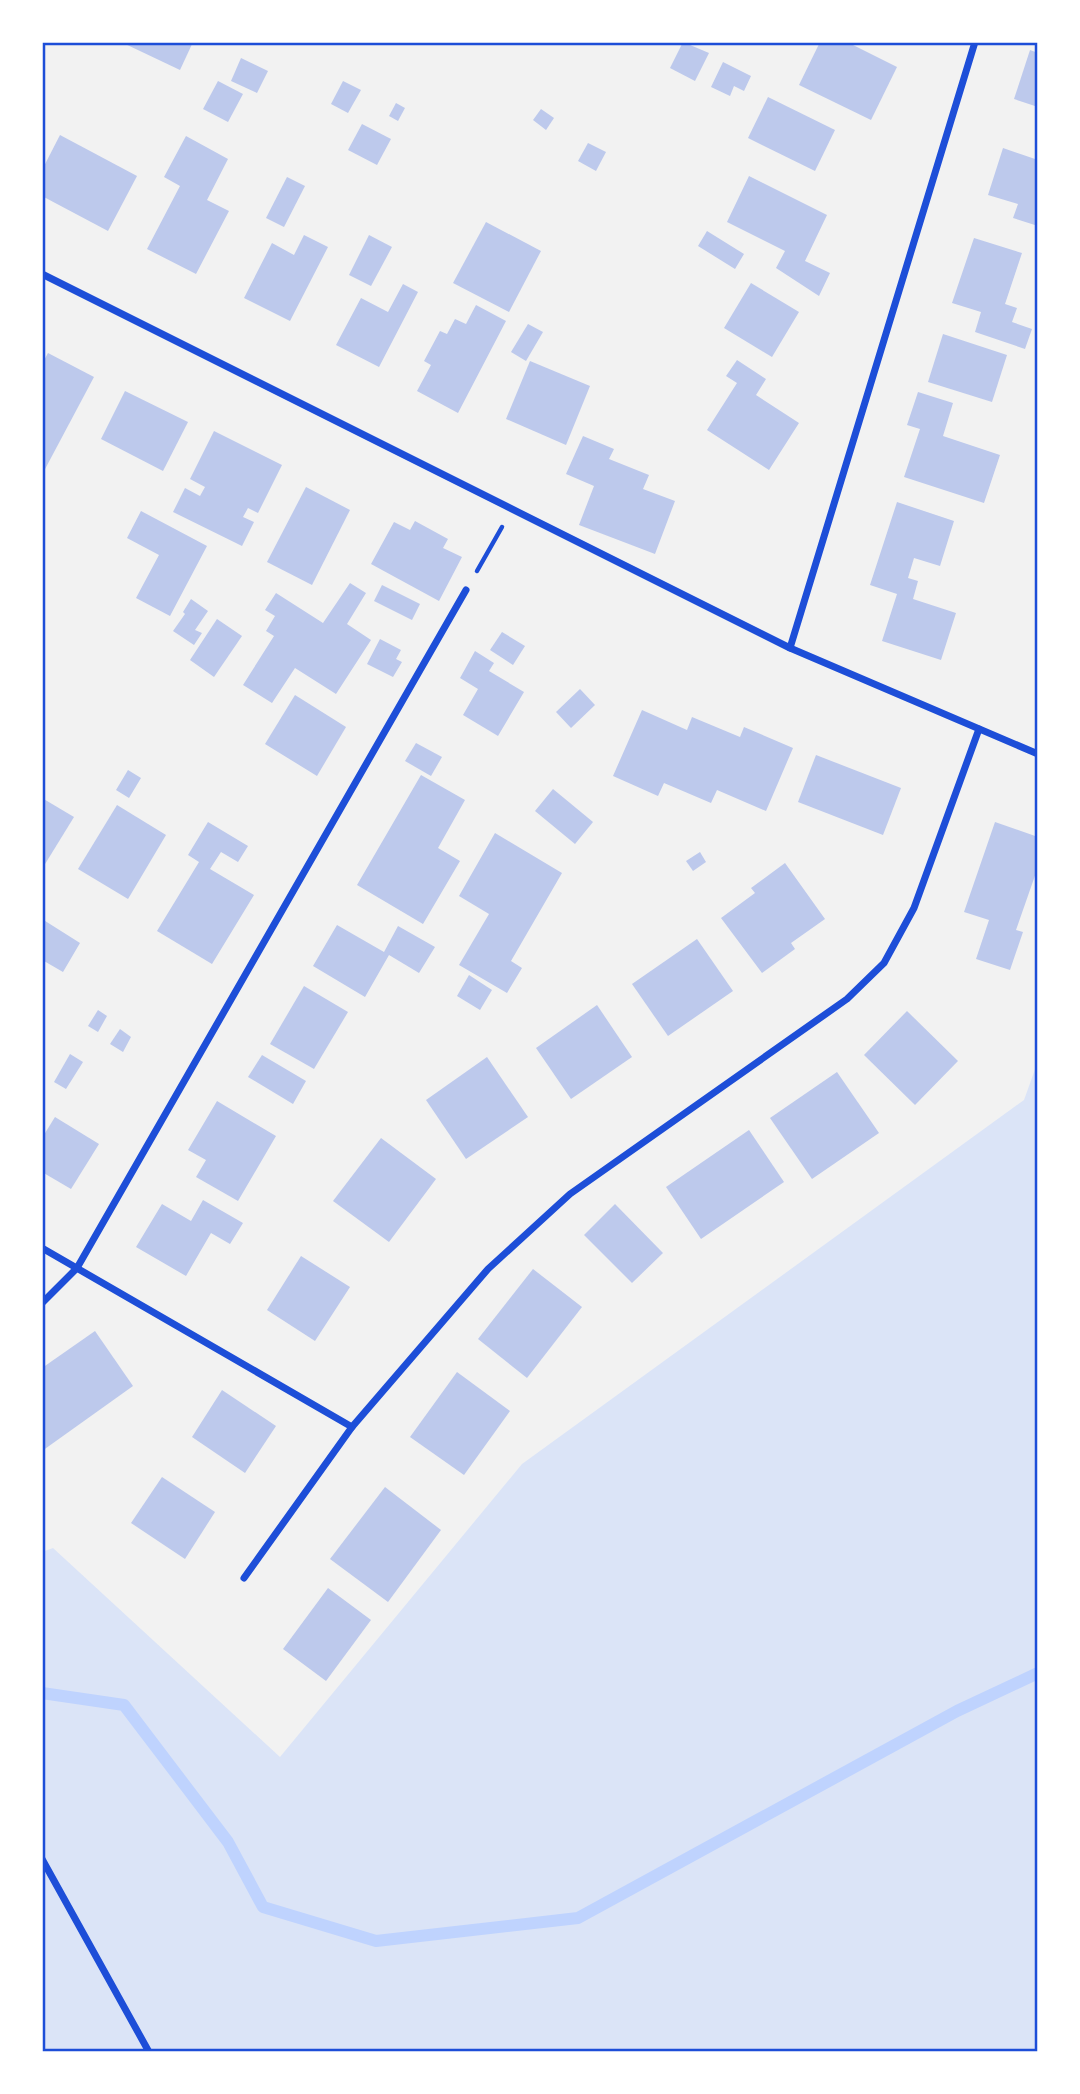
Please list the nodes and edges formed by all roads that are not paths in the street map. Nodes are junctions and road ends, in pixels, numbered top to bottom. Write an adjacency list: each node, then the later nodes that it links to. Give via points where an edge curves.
1 (975, 42): 4 (street)
2 (42, 274): 4 (street)
3 (466, 590): 8 (street)
4 (790, 648): 5 (street)
5 (979, 729): 6 (street); 10 (street, via 915,908 884,963 847,999 570,1194 488,1269)
6 (1038, 754)
7 (42, 1248): 8 (street)
8 (77, 1268): 9 (street); 10 (street)
9 (42, 1303)
10 (352, 1427): 11 (street)
11 (244, 1578)
12 (42, 1858): 13 (street)
13 (149, 2052)

